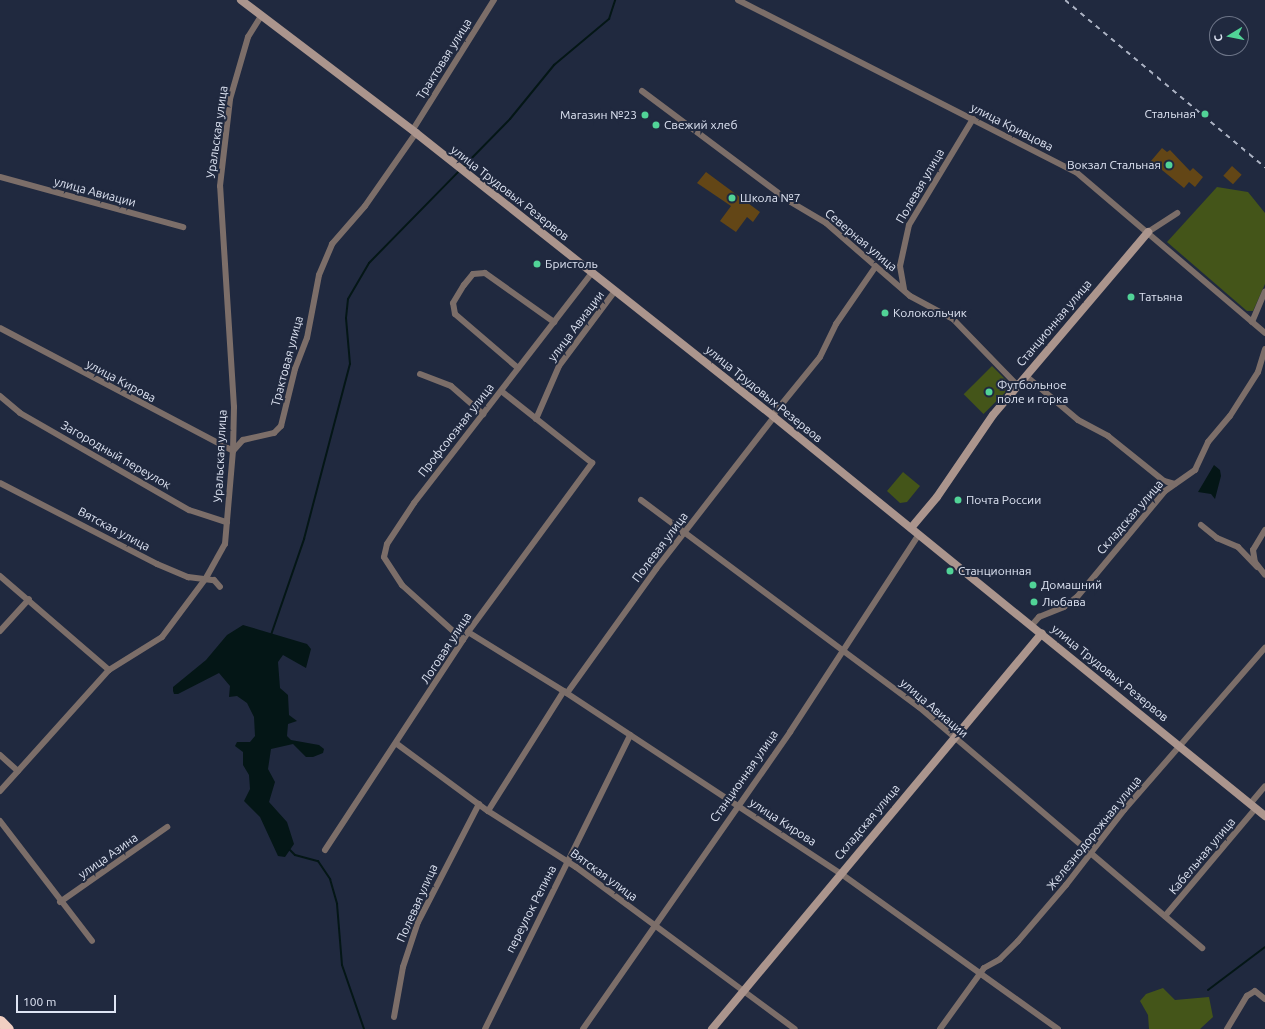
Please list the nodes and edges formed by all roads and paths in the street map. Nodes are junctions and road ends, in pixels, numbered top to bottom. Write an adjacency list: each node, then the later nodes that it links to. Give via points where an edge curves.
1 (241, 0): 4 (main road, улица Трудовых Резервов)
2 (494, 0): 7 (street, Трактовая улица)
3 (738, 0): 6 (street, улица Кривцова)
4 (262, 15): 7 (main road, улица Трудовых Резервов); 31 (street, Уральская улица, via 248,37 230,99 220,186 234,408)
5 (642, 91): 12 (street, Северная улица, via 789,201 826,223)
6 (973, 120): 11 (street, улица Кривцова, via 1076,172); 15 (street, Полевая улица, via 909,225 904,240 900,276)
7 (414, 132): 13 (main road, улица Трудовых Резервов); 31 (street, Трактовая улица, via 365,206 332,244 319,275 309,331 281,426 274,433 243,440)
8 (0, 177): 10 (street, улица Авиации)
9 (1177, 212): 11 (street)
10 (183, 227)
11 (1148, 232): 18 (street, улица Кривцова); 24 (main road, Станционная улица)
12 (876, 266): 15 (street, Северная улица); 29 (street, Полевая улица, via 836,324 820,357)
13 (592, 273): 14 (main road, улица Трудовых Резервов); 17 (street, Профсоюзная улица)
14 (615, 291): 29 (main road, улица Трудовых Резервов); 30 (street, улица Авиации, via 559,366)
15 (906, 292): 25 (street, Северная улица, via 953,318)
16 (1265, 292): 18 (street)
17 (554, 322): 22 (street, Профсоюзная улица); 22 (street, via 485,273 474,274 464,285 454,299 455,314)
18 (1252, 322): 20 (street, улица Кривцова)
19 (0, 328): 31 (street, улица Кирова)
20 (1265, 332)
21 (1265, 349): 33 (street, Складская улица, via 1258,372 1230,416 1208,442 1196,470)
22 (518, 368): 26 (street, Профсоюзная улица)
23 (420, 374): 28 (street, via 451,386)
24 (1026, 376): 25 (main road, Станционная улица); 33 (street, via 1078,420 1108,436 1164,481)
25 (1018, 386): 37 (main road, Станционная улица, via 966,450 937,497)
26 (501, 391): 28 (street, Профсоюзная улица); 30 (street)
27 (0, 396): 35 (street, Загородный переулок, via 20,412 189,510)
28 (483, 414): 51 (street, Профсоюзная улица, via 410,509 390,538 384,557 402,585)
29 (773, 416): 37 (main road, улица Трудовых Резервов); 39 (street, Полевая улица)
30 (536, 419): 49 (street, Логовая улица, via 592,463)
31 (233, 451): 35 (street, Уральская улица)
32 (0, 483): 44 (street, Вятская улица, via 157,564 188,577)
33 (1175, 484): 47 (street, Складская улица, via 1165,492 1077,597 1064,607 1039,617)
34 (641, 500): 39 (street, улица Авиации)
35 (227, 522): 44 (street, Уральская улица, via 225,544)
36 (1201, 525): 41 (street, via 1218,538 1238,547)
37 (911, 528): 40 (main road, улица Трудовых Резервов)
38 (1265, 530): 41 (street, via 1253,550)
39 (685, 532): 53 (street, улица Авиации); 55 (street, Полевая улица)
40 (919, 534): 47 (main road, улица Трудовых Резервов); 53 (street, Станционная улица)
41 (1257, 567): 42 (street)
42 (1265, 575)
43 (0, 576): 46 (street)
44 (206, 578): 45 (street, Вятская улица, via 214,580); 54 (street, Уральская улица, via 162,637)
45 (220, 587)
46 (29, 598): 48 (street); 54 (street)
47 (1032, 624): 50 (main road, улица Трудовых Резервов)
48 (0, 631)
49 (468, 632): 51 (street, Логовая улица); 55 (street, улица Кирова)
50 (1042, 633): 57 (main road, Складская улица); 59 (main road, улица Трудовых Резервов)
51 (463, 640): 58 (street, Логовая улица)
52 (1265, 648): 59 (street, Железнодорожная улица)
53 (844, 649): 57 (street, улица Авиации); 65 (street, Станционная улица)
54 (109, 670): 61 (street, Уральская улица)
55 (566, 692): 56 (street, улица Кирова); 67 (street, Полевая улица)
56 (630, 735): 65 (street, улица Кирова); 73 (street, переулок Репина)
57 (954, 738): 72 (street, улица Авиации); 74 (main road, Складская улица)
58 (397, 744): 64 (street, Вятская улица); 71 (street, Логовая улица)
59 (1180, 746): 66 (main road, улица Трудовых Резервов); 72 (street, Железнодорожная улица, via 1124,810)
60 (0, 755): 61 (street)
61 (18, 771): 63 (street, Уральская улица)
62 (1265, 786): 66 (street, Кабельная улица)
63 (0, 791)
64 (479, 804): 67 (street, Вятская улица); 83 (street, Полевая улица, via 418,922 403,967)
65 (738, 806): 74 (street, улица Кирова); 77 (street, Станционная улица)
66 (1253, 806): 68 (main road, улица Трудовых Резервов); 76 (street, Кабельная улица)
67 (488, 811): 73 (street, Вятская улица)
68 (1265, 816)
69 (0, 821): 75 (street)
70 (167, 827): 75 (street, улица Азина)
71 (325, 850)
72 (1092, 852): 76 (street, улица Авиации); 80 (street, Железнодорожная улица, via 1010,950)
73 (567, 861): 77 (street, Вятская улица); 86 (street, переулок Репина)
74 (840, 873): 80 (street, улица Кирова); 81 (main road, Складская улица)
75 (60, 902): 78 (street)
76 (1165, 916): 79 (street, улица Авиации)
77 (654, 926): 81 (street, Вятская улица); 87 (street, Станционная улица)
78 (92, 941)
79 (1202, 948)
80 (979, 974): 90 (street, Железнодорожная улица); 91 (street, улица Кирова)
81 (742, 991): 88 (main road, Складская улица); 89 (street, Вятская улица)
82 (1265, 999): 92 (street, via 1255,991 1244,999)
83 (394, 1017)
84 (0, 1022): 85 (highway)
85 (8, 1029)
86 (485, 1029)
87 (583, 1029)
88 (712, 1029)
89 (795, 1029)
90 (940, 1029)
91 (1058, 1029)
92 (1227, 1029)

